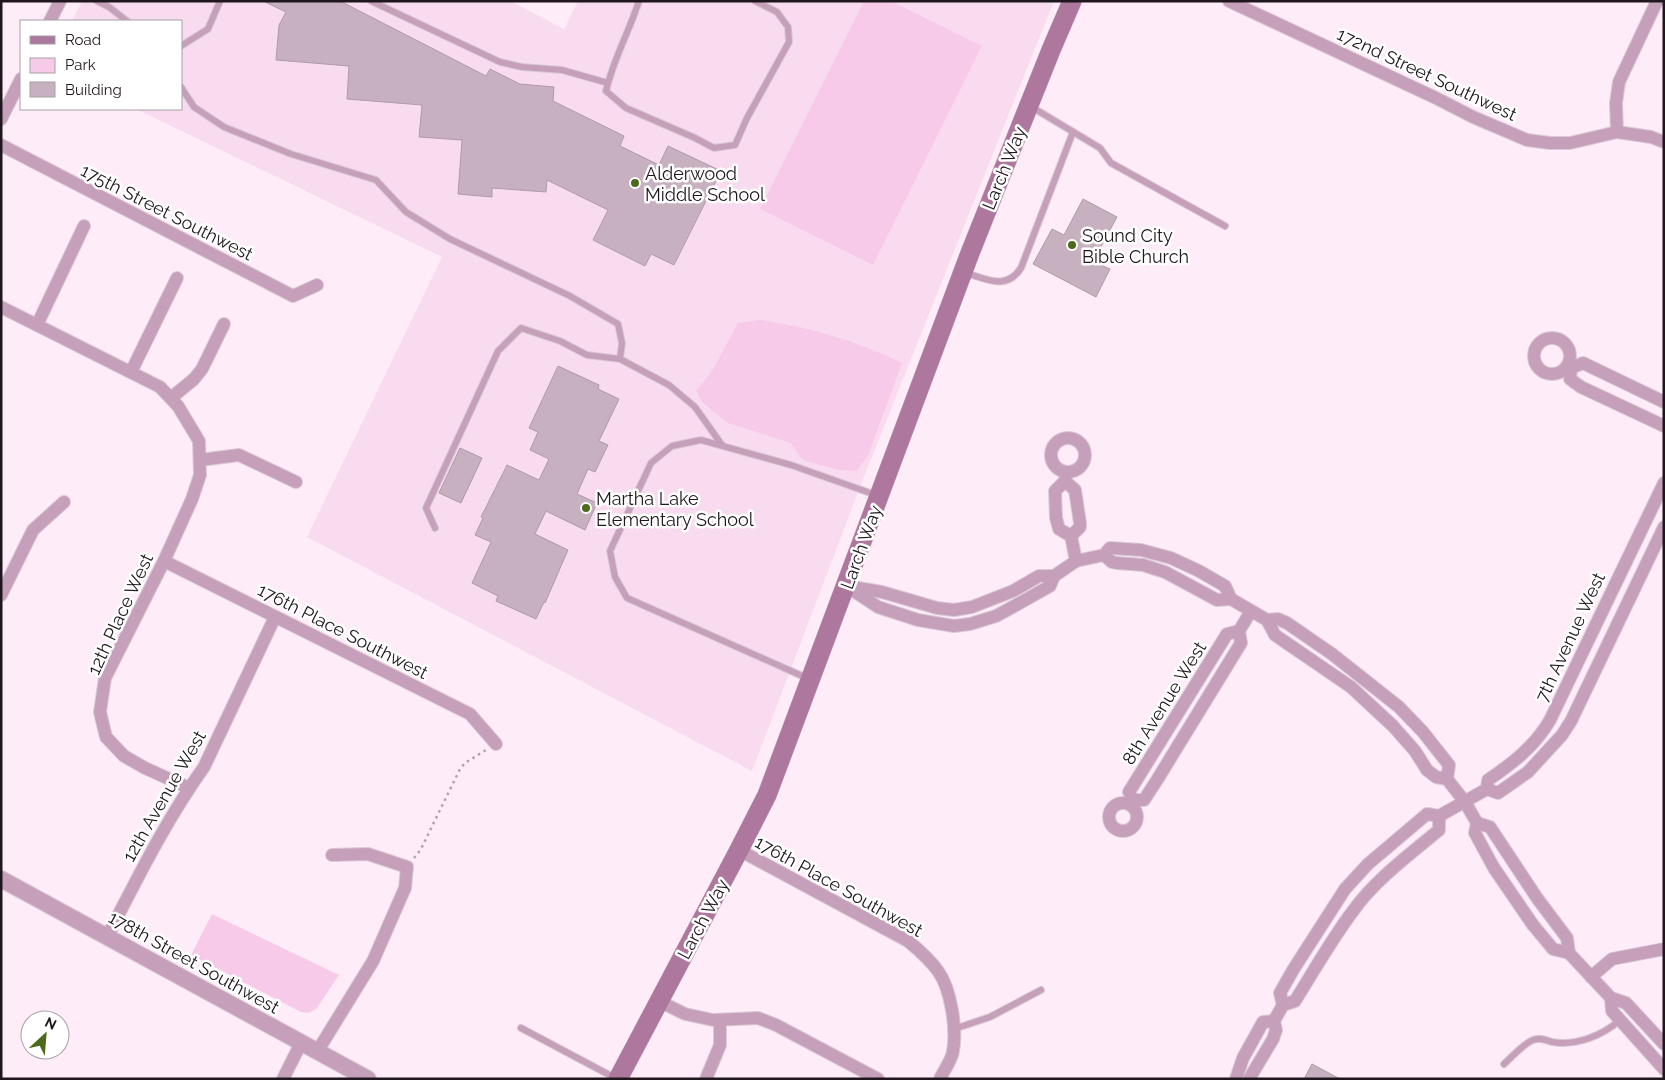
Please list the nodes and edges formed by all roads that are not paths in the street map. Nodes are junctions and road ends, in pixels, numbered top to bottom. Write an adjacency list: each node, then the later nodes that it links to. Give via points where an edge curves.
1 (60, 1): 10 (street)
2 (97, 1): 11 (lane, via 109,6)
3 (220, 1): 12 (lane, via 208,29)
4 (371, 1): 14 (lane, via 500,62 562,70)
5 (639, 1): 14 (lane)
6 (755, 1): 14 (lane, via 777,12 788,27 789,42 735,145 714,148 626,108 606,91)
7 (1072, 1): 16 (main road, Larch Way)
8 (1229, 1): 19 (street, 172nd Street Southwest, via 1526,140 1570,143)
9 (1657, 1): 19 (street, via 1619,82)
10 (50, 20)
11 (125, 20)
12 (182, 45)
13 (20, 81): 17 (street)
14 (608, 83)
15 (182, 89): 30 (lane, via 194,107 224,127 291,154 376,180 406,212 450,239 570,296 618,324 622,343)
16 (1029, 105): 18 (lane); 24 (main road, Larch Way)
17 (1, 119)
18 (1074, 132): 23 (lane, via 1100,148 1111,163); 24 (lane, via 1015,277 1007,282 994,281)
19 (1617, 132): 20 (street)
20 (1664, 142)
21 (1, 145): 26 (street, 175th Street Southwest, via 293,296)
22 (84, 226): 29 (street)
23 (1225, 226)
24 (964, 272): 39 (main road, Larch Way)
25 (177, 278): 31 (street)
26 (318, 286)
27 (1, 307): 29 (street)
28 (224, 324): 32 (street, via 202,369)
29 (36, 325): 31 (street)
30 (620, 359): 35 (lane, via 669,385 695,407); 42 (lane, via 587,355 560,340 521,328 498,351 426,508)
31 (130, 372): 32 (street, via 160,387)
32 (171, 398): 36 (street, 12th Place West, via 199,441)
33 (1664, 402): 34 (street, via 1582,362 1569,367 1570,379 1581,387)
34 (1664, 426)
35 (722, 445): 39 (lane, via 791,465); 51 (lane, via 701,440 672,446 652,463 610,551 614,577 627,598)
36 (200, 460): 37 (street, via 239,455); 44 (street, 12th Place West, via 200,475 192,499)
37 (296, 482)
38 (1664, 482): 55 (street, 7th Avenue West, via 1541,736 1507,768 1488,780)
39 (880, 497): 46 (main road, Larch Way)
40 (64, 502): 47 (street, via 33,530)
41 (1664, 526): 55 (street, 7th Avenue West, via 1562,735 1528,772 1498,793)
42 (435, 528)
43 (1071, 536): 43 (street, via 1080,523 1075,490 1066,477 1055,491 1056,518 1059,529); 45 (street)
44 (164, 561): 49 (street, 176th Place Southwest); 54 (street, 12th Place West, via 105,678 100,712 106,737 124,756)
45 (1076, 561): 46 (street, via 1054,576 1039,576 1013,591 972,607 954,610); 48 (street, via 1104,554 1112,562 1143,565 1165,572 1217,600 1231,599)
46 (846, 586): 51 (main road, Larch Way)
47 (1, 595)
48 (1250, 610): 50 (street); 57 (street, 8th Avenue West, via 1239,631 1227,634 1129,792)
49 (275, 617): 52 (street, 176th Place Southwest, via 470,714); 54 (street, 12th Avenue West, via 204,768)
50 (1267, 620): 53 (street, via 1275,635 1351,687 1393,726 1427,770 1436,777); 53 (street, via 1278,619 1287,623 1399,707 1449,765)
51 (811, 680): 60 (main road, Larch Way, via 767,796)
52 (496, 744)
53 (1447, 779): 56 (street)
54 (190, 788): 63 (street, 12th Avenue West, via 157,840)
55 (1487, 789): 56 (street, 7th Avenue West)
56 (1465, 802): 58 (street, 7th Avenue West); 59 (street)
57 (1132, 803)
58 (1439, 816): 70 (street, 7th Avenue West, via 1439,830 1404,858 1353,910 1295,1001); 70 (street, 7th Avenue West, via 1427,814 1368,864 1345,890 1292,970 1280,993)
59 (1477, 823): 65 (street, via 1490,827 1531,890 1568,938); 65 (street, via 1475,833 1507,889 1554,949)
60 (739, 850): 69 (main road, Larch Way); 75 (street, 176th Place Southwest, via 908,941 940,973 951,1003)
61 (332, 856): 78 (street, via 368,854 407,867 405,888 373,962)
62 (1, 880): 63 (street, 178th Street Southwest)
63 (107, 936): 76 (street, 178th Street Southwest)
64 (1664, 949): 66 (street, via 1612,959)
65 (1569, 953): 66 (street)
66 (1591, 977): 68 (street)
67 (1041, 990): 75 (lane, via 990,1017)
68 (1611, 998): 72 (street, via 1612,1011); 77 (street, via 1626,1003)
69 (659, 1001): 71 (street, via 685,1014); 83 (main road, Larch Way)
70 (1283, 1005): 73 (street, 7th Avenue West)
71 (720, 1020): 84 (street, via 720,1046); 85 (street, via 758,1018)
72 (1620, 1020): 79 (lane, via 1593,1038 1570,1042 1543,1038 1532,1040); 80 (street)
73 (1274, 1021): 87 (street, 7th Avenue West, via 1263,1022 1243,1058); 88 (street, 7th Avenue West, via 1276,1030)
74 (521, 1028): 83 (lane)
75 (954, 1029): 86 (street, 176th Place Southwest, via 953,1052)
76 (301, 1043): 78 (street, 178th Street Southwest); 81 (street)
77 (1664, 1044)
78 (316, 1052): 82 (street, 178th Street Southwest)
79 (1504, 1064)
80 (1664, 1069)
81 (283, 1079)
82 (368, 1079)
83 (618, 1079)
84 (706, 1079)
85 (878, 1079)
86 (940, 1079)
87 (1236, 1079)
88 (1249, 1079)

